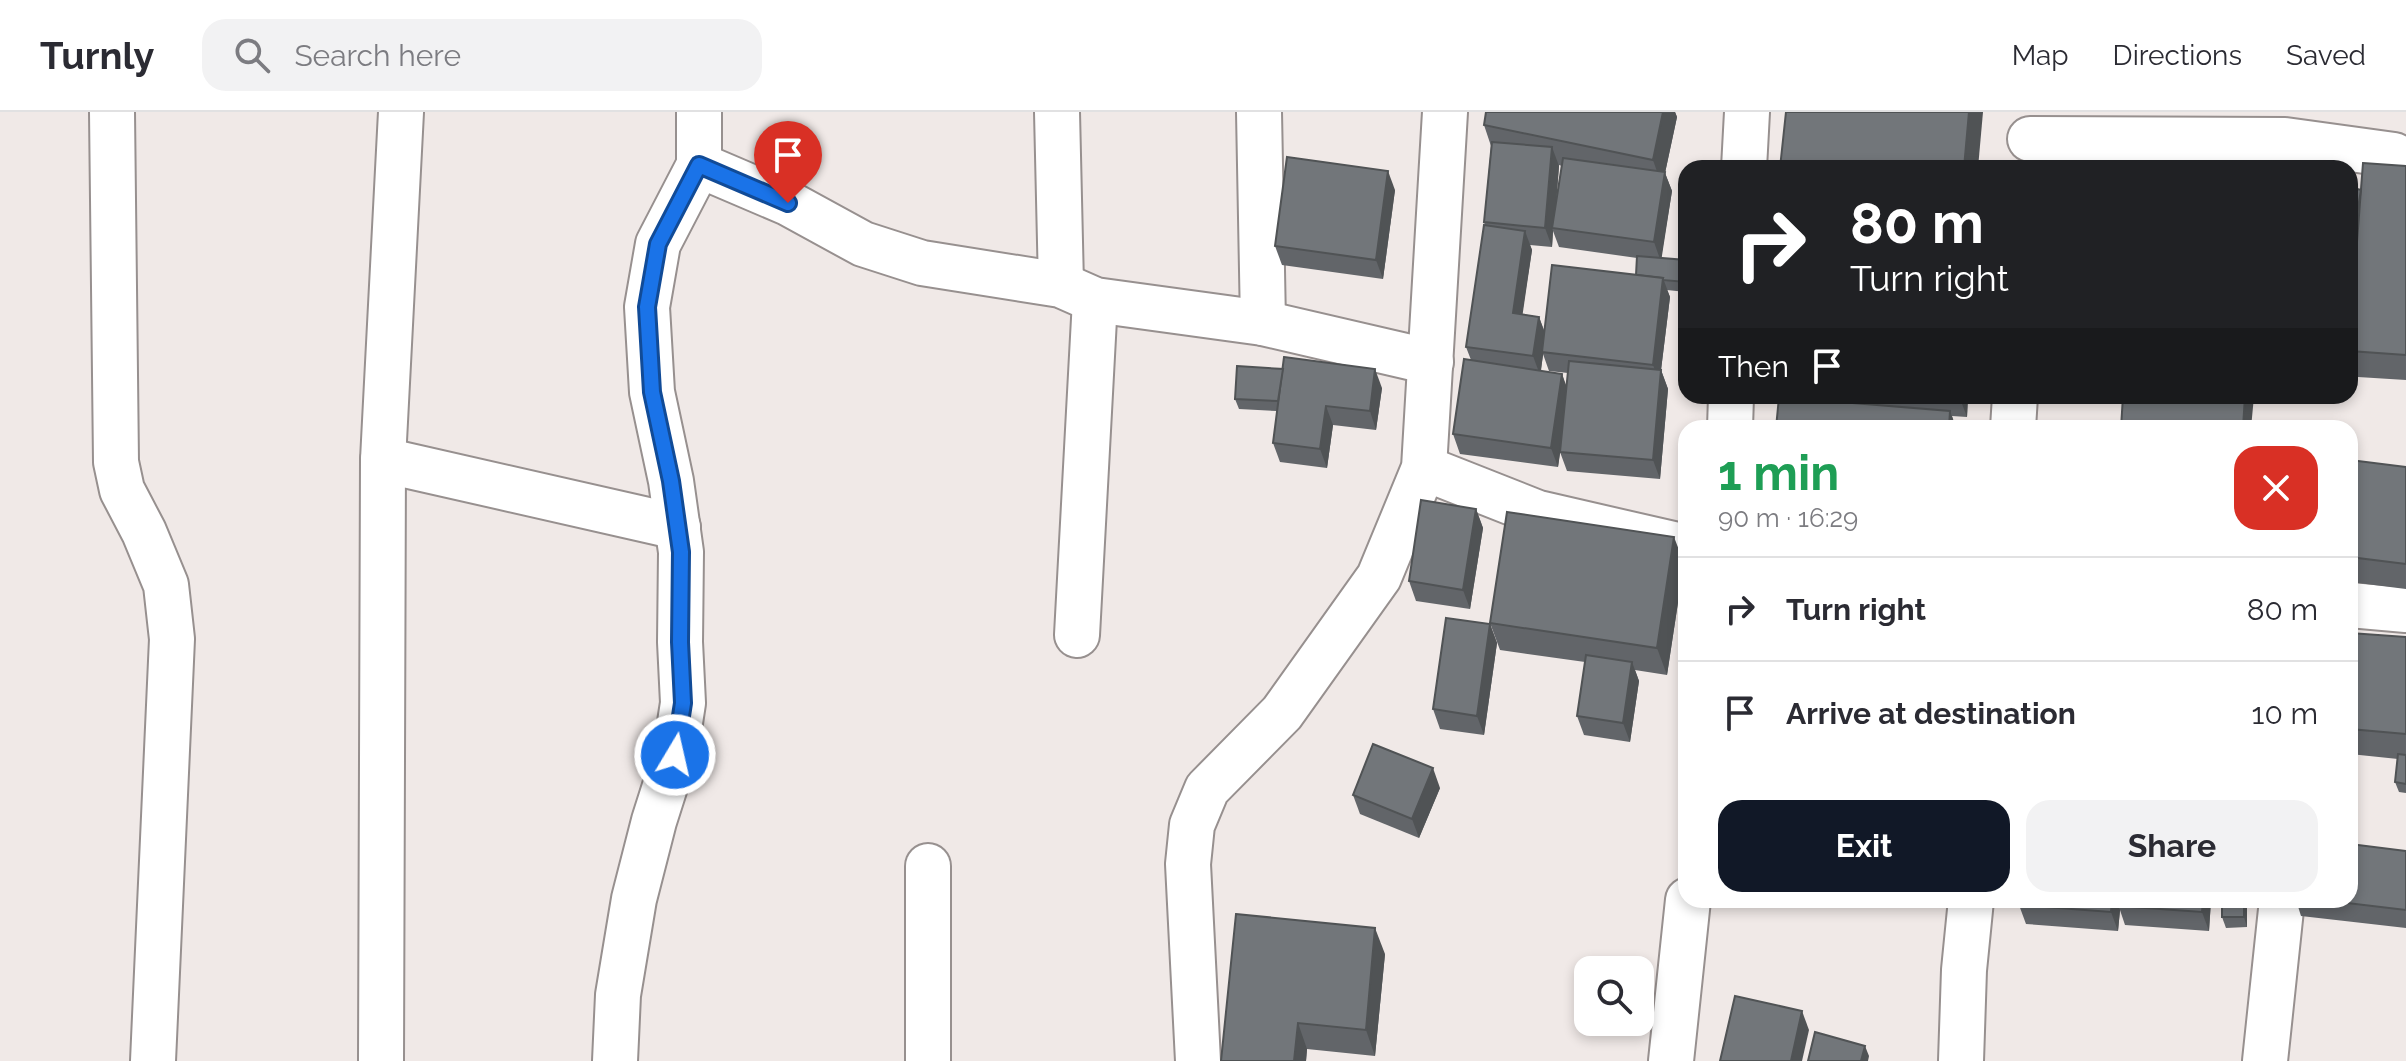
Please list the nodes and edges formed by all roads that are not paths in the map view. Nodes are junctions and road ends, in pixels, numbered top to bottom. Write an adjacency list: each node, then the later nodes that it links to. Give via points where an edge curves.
1 (112, 112): 26 (street, via 116,462 122,490 166,585 172,639)
2 (401, 112): 15 (street)
3 (699, 112): 11 (street)
4 (1057, 112): 12 (street)
5 (1259, 112): 13 (street)
6 (1445, 112): 14 (street)
7 (1747, 112): 9 (street)
8 (2030, 140): 10 (street, via 2285,140 2394,155)
9 (1744, 160)
10 (2406, 164)
11 (699, 165): 12 (street, via 788,203 863,244 922,263); 17 (street, via 658,244 647,307 652,392)
12 (1078, 292): 13 (street); 21 (street)
13 (1263, 323): 14 (street)
14 (1431, 362): 16 (street)
15 (383, 460): 17 (street); 27 (street)
16 (1424, 468): 18 (street, via 1538,513); 30 (street, via 1379,577 1282,713 1207,789 1192,825 1188,864)
17 (678, 527): 28 (street, via 683,703 675,755 634,899 618,995)
18 (1678, 545)
19 (2358, 606): 20 (street)
20 (2406, 610)
21 (1077, 635)
22 (928, 866): 29 (street)
23 (1687, 908): 31 (street)
24 (1970, 908): 32 (street)
25 (2281, 908): 33 (street)
26 (153, 1061)
27 (381, 1061)
28 (615, 1061)
29 (928, 1061)
30 (1198, 1061)
31 (1671, 1061)
32 (1961, 1061)
33 (2265, 1061)

